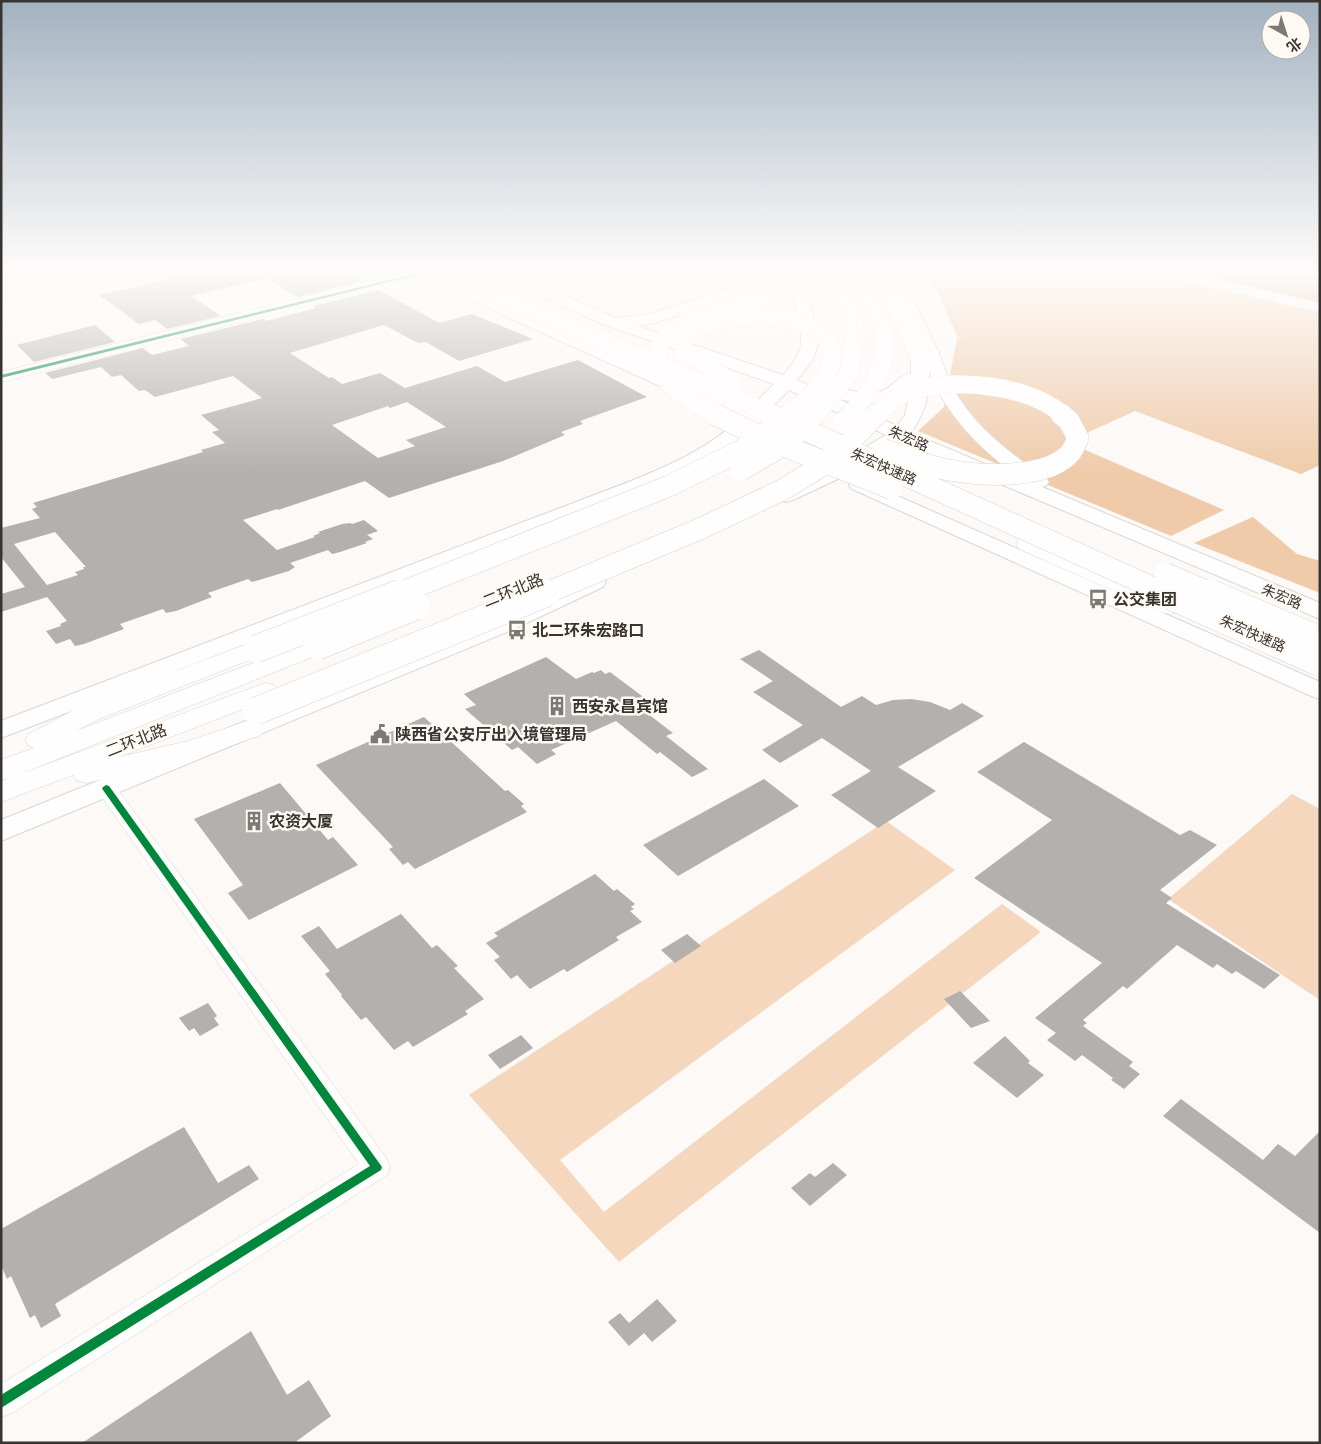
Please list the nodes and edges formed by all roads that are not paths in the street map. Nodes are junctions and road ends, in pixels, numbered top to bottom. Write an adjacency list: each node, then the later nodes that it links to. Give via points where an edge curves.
1 (155, 338): 16 (street)
2 (566, 338): 19 (main road)
3 (597, 338): 26 (highway, 朱宏快速路, bridge)
4 (628, 338): 18 (highway, 朱宏快速路, bridge)
5 (659, 338): 17 (main road, 朱宏路)
6 (666, 338): 26 (highway, bridge, via 657,354 661,373 690,398 749,433 1027,544 1210,624)
7 (685, 338): 18 (highway, bridge, via 682,343 684,350)
8 (808, 338): 14 (main road)
9 (824, 338): 30 (highway, bridge, via 832,348 832,356 823,380 802,405 743,449 669,488)
10 (855, 338): 33 (highway, 二环北路, bridge, via 848,375 834,394 786,443 711,486)
11 (884, 338): 29 (highway, 二环北路, bridge, via 884,361 864,401 810,452 768,480 690,518)
12 (912, 338): 15 (highway)
13 (919, 338): 15 (main road)
14 (809, 347): 15 (main road, via 823,386 858,398 890,396 899,391); 17 (main road)
15 (925, 354): 20 (main road, via 914,415); 22 (main road, via 969,425 1022,470)
16 (1, 377)
17 (786, 382): 19 (main road); 20 (main road, 朱宏路)
18 (734, 384): 20 (highway, 朱宏快速路, bridge)
19 (749, 419): 21 (main road); 25 (main road, via 722,443 629,489)
20 (891, 442): 21 (main road); 22 (main road, 朱宏路); 24 (highway, 朱宏快速路, bridge); 29 (highway, bridge, via 948,470 1005,474 1038,469 1063,460 1072,453 1078,438 1073,423 1065,416 1030,397 972,386 915,390 895,398 880,410 833,459 755,504 647,552)
21 (833, 474): 28 (main road); 29 (main road, via 506,624)
22 (1095, 517): 23 (main road, 朱宏路)
23 (1320, 612)
24 (1320, 640)
25 (206, 650): 30 (highway); 31 (main road)
26 (1301, 655): 27 (highway, 朱宏快速路, bridge)
27 (1320, 663)
28 (1320, 690)
29 (258, 710): 34 (highway, via 164,748); 35 (highway, 二环北路)
30 (89, 713): 32 (highway)
31 (1, 730)
32 (1, 761)
33 (1, 771)
34 (94, 782): 35 (highway); 36 (main road); 37 (street, via 377,1167)
35 (1, 793)
36 (1, 831)
37 (1, 1402)

